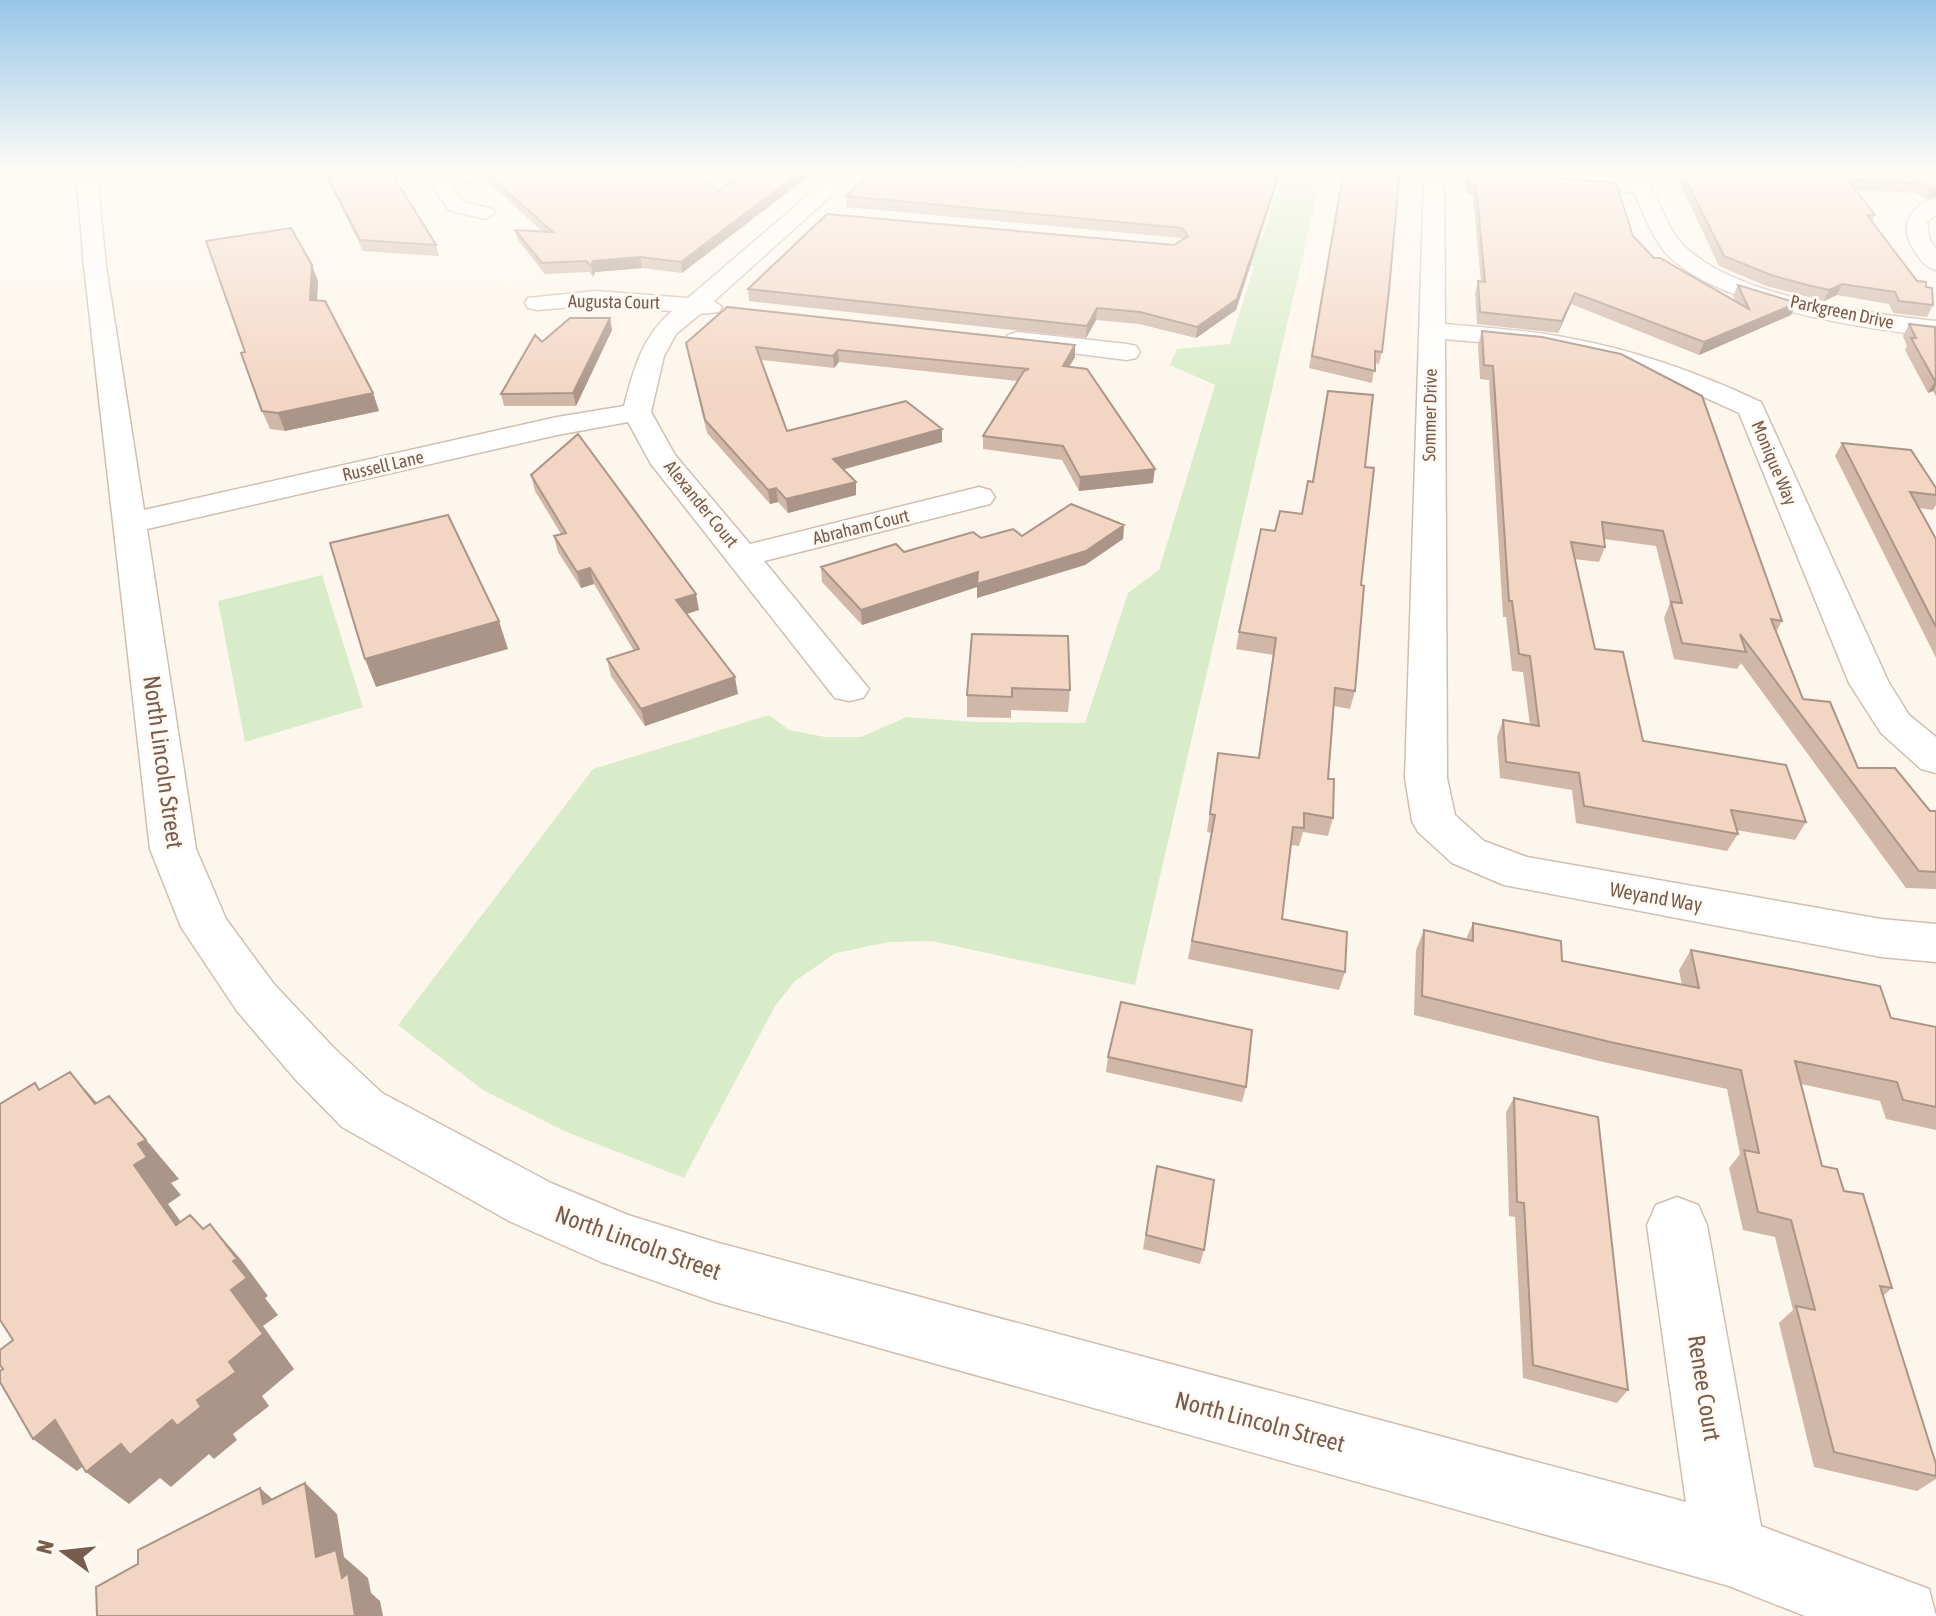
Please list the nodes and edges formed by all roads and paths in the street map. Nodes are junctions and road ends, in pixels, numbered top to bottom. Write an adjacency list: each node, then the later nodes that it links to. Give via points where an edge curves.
1 (93, 243): 16 (street, North Lincoln Street)
2 (765, 243): 8 (street)
3 (1433, 243): 11 (street, Sommer Drive)
4 (1671, 243): 10 (street, Parkgreen Drive, via 1706,270 1746,288 1839,314)
5 (1921, 243): 6 (street)
6 (1936, 263)
7 (537, 303): 8 (street, Augusta Court, via 595,298)
8 (691, 305): 9 (street, Augusta Court); 14 (street, via 666,330 651,356)
9 (738, 310)
10 (1936, 329)
11 (1432, 330): 19 (street, Monique Way, via 1606,353 1658,368 1751,408 1869,683 1895,724); 20 (street, Sommer Drive)
12 (987, 337): 13 (street)
13 (1127, 352)
14 (637, 412): 16 (street, Russell Lane); 17 (street, Alexander Court, via 662,458)
15 (979, 497): 17 (street, Abraham Court)
16 (130, 523): 23 (street, North Lincoln Street, via 173,849 205,927 255,997 362,1110 530,1202 623,1242 715,1272)
17 (743, 556): 18 (street, Alexander Court)
18 (849, 689)
19 (1936, 759)
20 (1426, 778): 21 (street, Weyand Way, via 1434,821 1468,852 1520,873 1881,938)
21 (1936, 943)
22 (1677, 1225): 23 (street, Renee Court)
23 (1729, 1550): 24 (street, North Lincoln Street)
24 (1902, 1616)

